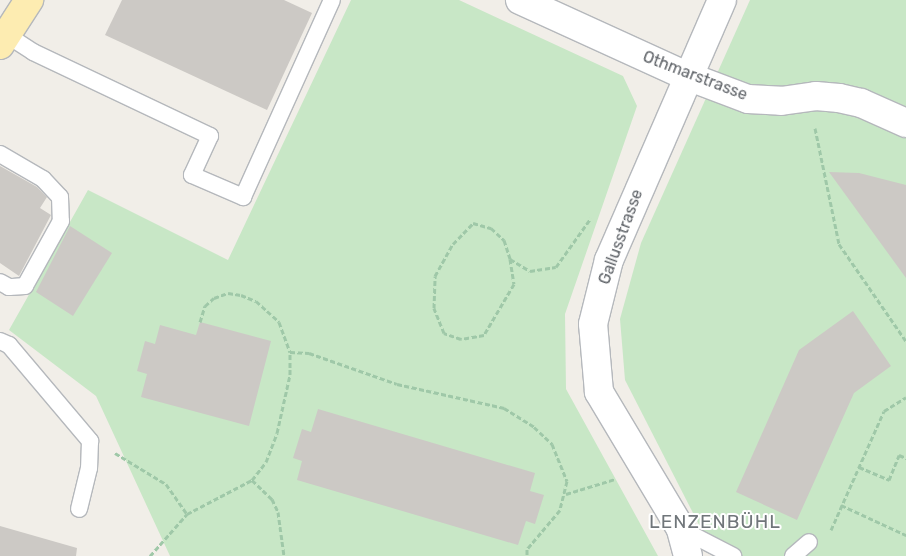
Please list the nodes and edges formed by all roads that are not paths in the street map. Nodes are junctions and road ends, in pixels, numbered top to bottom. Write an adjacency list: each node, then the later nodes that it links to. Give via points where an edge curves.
1 (29, 0): 5 (main road)
2 (332, 0): 5 (lane, via 243,197 192,175 210,136)
3 (520, 0): 6 (street, Othmarstrasse)
4 (722, 0): 6 (street, Gallusstrasse)
5 (3, 40)
6 (687, 76): 7 (street, Othmarstrasse, via 748,99 781,102 816,96 839,98 861,103); 12 (street, Gallusstrasse, via 609,260 593,324 599,392)
7 (906, 123)
8 (0, 154): 9 (lane, via 43,179 60,197 61,221 26,286 9,287)
9 (0, 282)
10 (0, 341): 11 (lane, via 9,345 90,441 89,468)
11 (78, 509)
12 (682, 529): 14 (street, Gallusstrasse); 15 (lane)
13 (809, 542): 16 (lane)
14 (688, 556)
15 (733, 556)
16 (793, 556)

